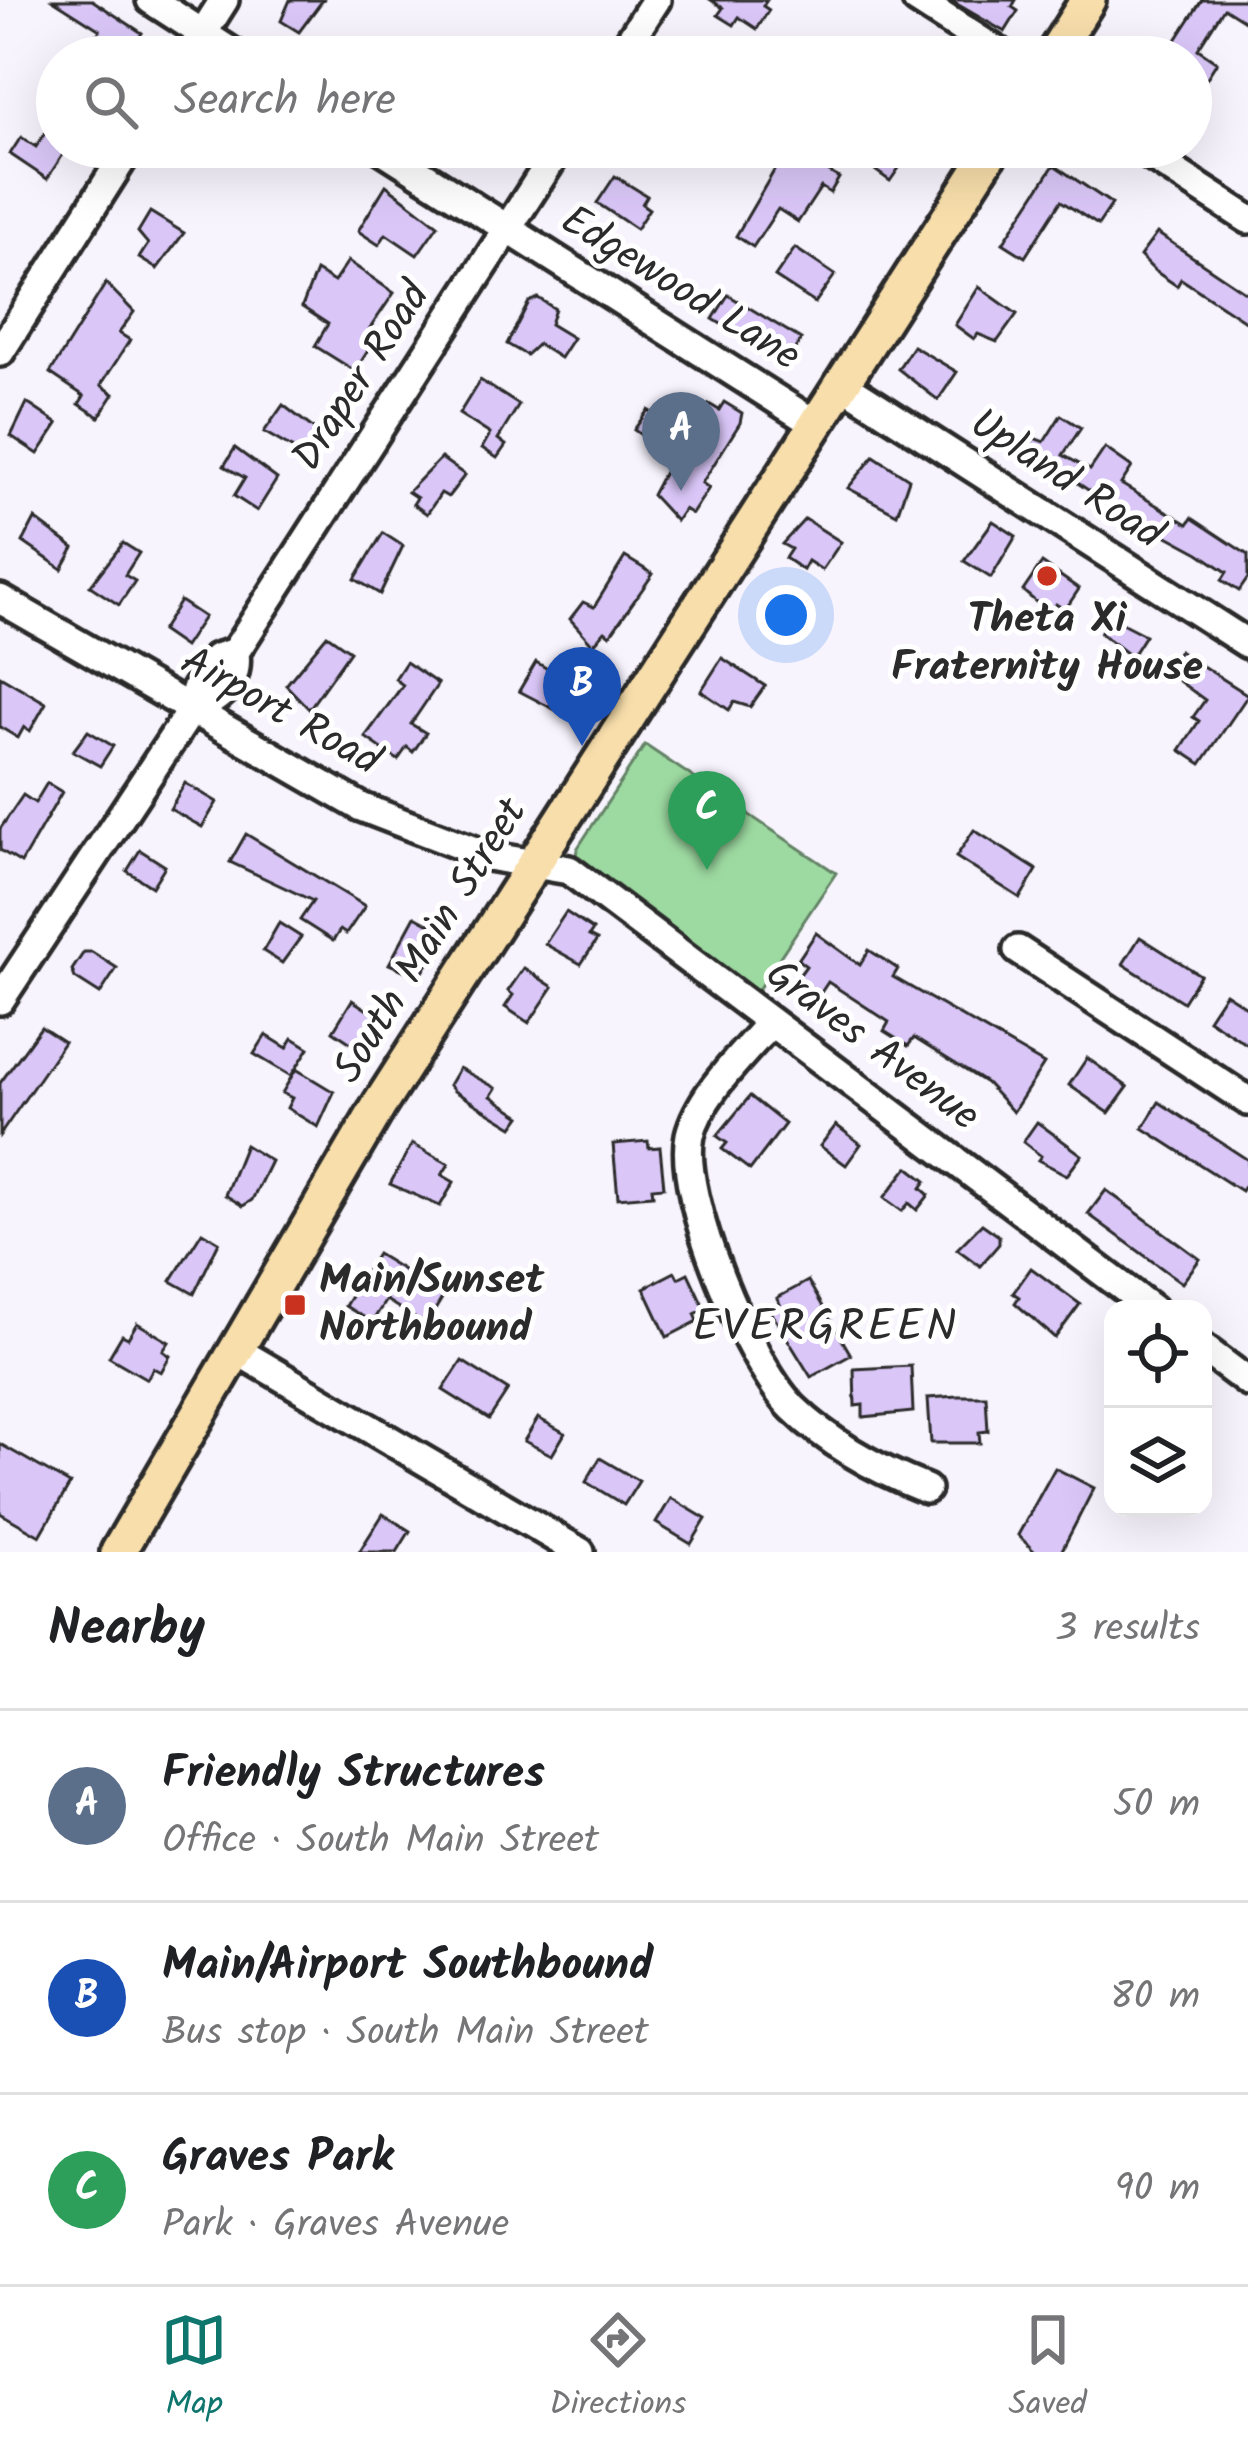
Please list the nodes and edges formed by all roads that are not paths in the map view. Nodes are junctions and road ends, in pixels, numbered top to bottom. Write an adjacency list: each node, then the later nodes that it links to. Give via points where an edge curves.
1 (151, 0): 6 (street)
2 (224, 0): 7 (street)
3 (656, 0): 8 (street)
4 (917, 0): 9 (street)
5 (1088, 0): 10 (main road)
6 (186, 36)
7 (201, 36)
8 (633, 36)
9 (973, 36)
10 (1065, 36)
11 (117, 168): 18 (street)
12 (412, 168): 17 (street, Edgewood Lane)
13 (546, 168): 17 (street, Draper Road)
14 (980, 168): 19 (main road, South Main Street)
15 (1169, 168): 16 (street)
16 (1248, 219)
17 (506, 229): 20 (street, Edgewood Lane); 23 (street, Draper Road, via 235,652 237,670 219,699)
18 (0, 352)
19 (842, 383): 20 (main road, South Main Street); 22 (street, Upland Road)
20 (815, 424): 24 (main road, South Main Street)
21 (0, 599): 23 (street, Airport Road)
22 (1248, 644)
23 (190, 712): 24 (street, Airport Road, via 379,814 488,856); 26 (street, Draper Road)
24 (534, 863): 27 (street, Graves Avenue, via 569,870); 30 (main road, South Main Street)
25 (1018, 950): 28 (street)
26 (0, 1000)
27 (770, 1023): 29 (street, Graves Avenue); 33 (street, via 700,1110 691,1134 688,1159 709,1243 789,1404 846,1449)
28 (1248, 1102)
29 (1140, 1300)
30 (236, 1350): 34 (main road, South Main Street); 35 (street)
31 (1212, 1355): 32 (street)
32 (1248, 1382)
33 (926, 1490)
34 (118, 1552)
35 (580, 1552)

